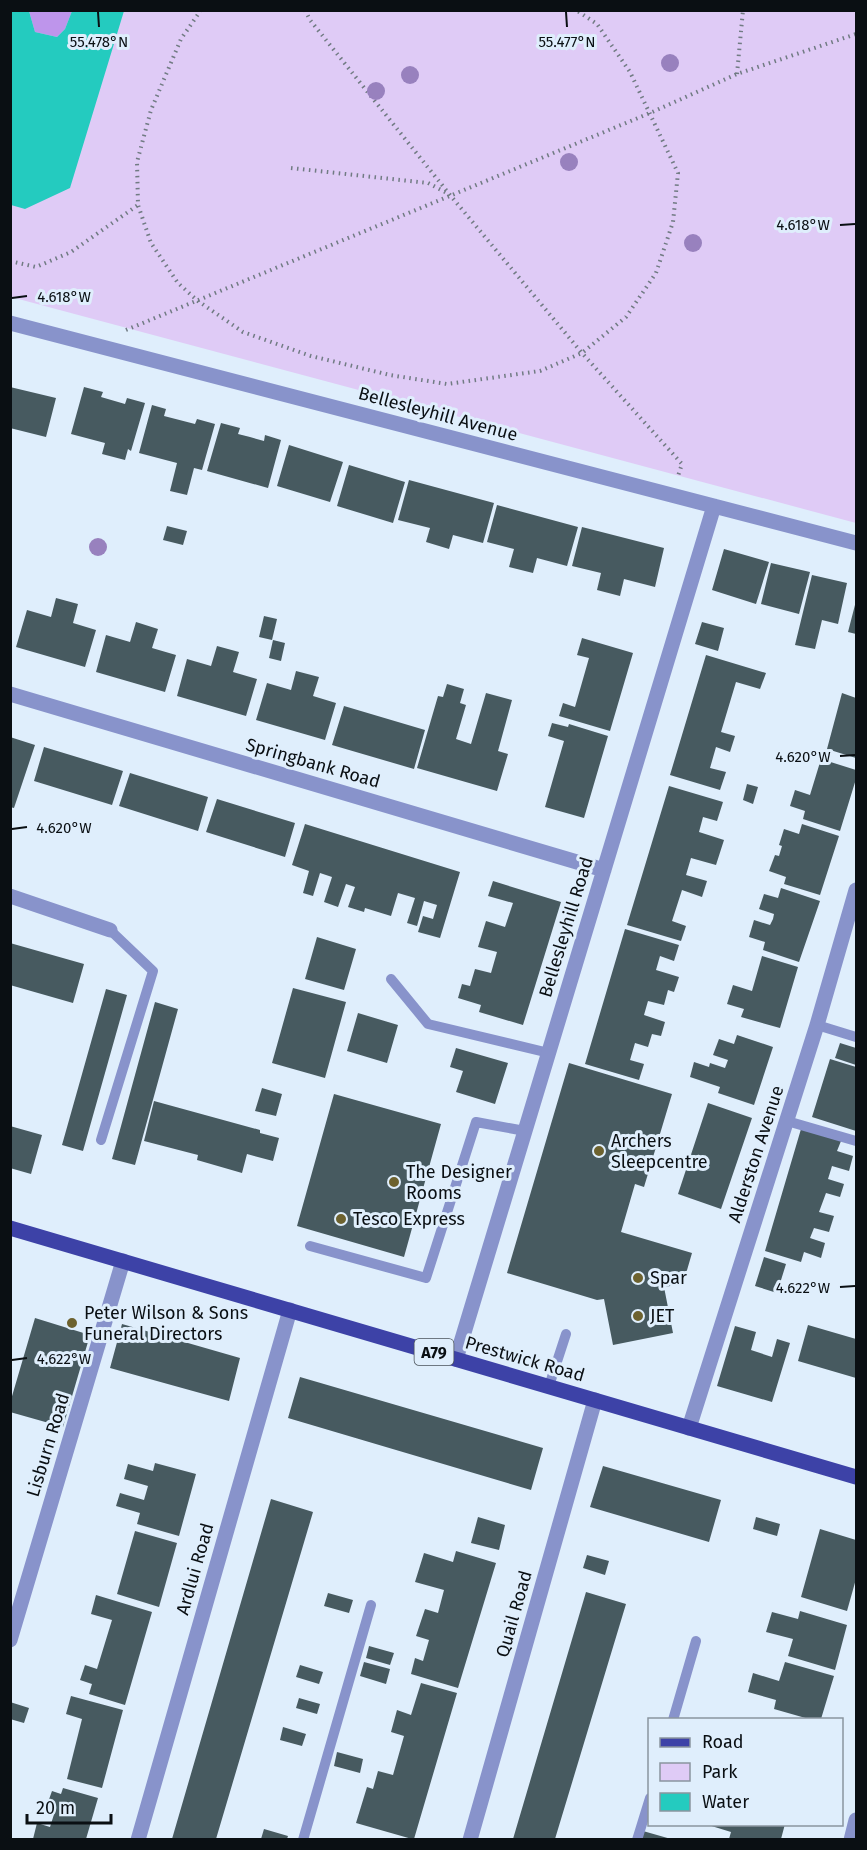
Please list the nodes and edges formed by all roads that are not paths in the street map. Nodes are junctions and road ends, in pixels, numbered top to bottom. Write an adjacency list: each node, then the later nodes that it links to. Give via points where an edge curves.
1 (10, 323): 2 (street, Bellesleyhill Avenue)
2 (714, 506): 3 (street, Bellesleyhill Avenue); 5 (street, Bellesleyhill Road)
3 (856, 543)
4 (10, 694): 5 (street, Springbank Road)
5 (604, 870): 12 (street, Bellesleyhill Road)
6 (856, 890): 10 (street, Alderston Avenue)
7 (10, 896): 8 (street)
8 (110, 930): 15 (lane, via 153,971)
9 (391, 979): 12 (lane, via 428,1024)
10 (818, 1025): 11 (lane); 13 (street, Alderston Avenue)
11 (856, 1037)
12 (549, 1053): 14 (street, Bellesleyhill Road)
13 (787, 1121): 16 (lane); 25 (street, Alderston Avenue)
14 (525, 1131): 18 (lane, via 476,1122 426,1278); 22 (street, Bellesleyhill Road)
15 (101, 1140)
16 (856, 1141)
17 (10, 1228): 19 (main road, Prestwick Road / A79)
18 (310, 1246)
19 (123, 1261): 20 (main road, Prestwick Road / A79); 28 (street, Lisburn Road)
20 (290, 1310): 22 (main road, Prestwick Road / A79); 33 (street, Ardlui Road)
21 (566, 1334): 23 (lane)
22 (456, 1359): 23 (main road, Prestwick Road / A79)
23 (549, 1386): 24 (main road, Prestwick Road / A79)
24 (596, 1400): 25 (main road, Prestwick Road / A79); 35 (street, Quail Road)
25 (688, 1428): 26 (main road, Prestwick Road / A79)
26 (856, 1477)
27 (371, 1605): 34 (lane)
28 (10, 1640)
29 (696, 1641): 30 (lane)
30 (673, 1718)
31 (648, 1804): 36 (lane)
32 (856, 1820): 37 (street)
33 (138, 1839)
34 (303, 1839)
35 (470, 1839)
36 (637, 1839)
37 (851, 1839)

